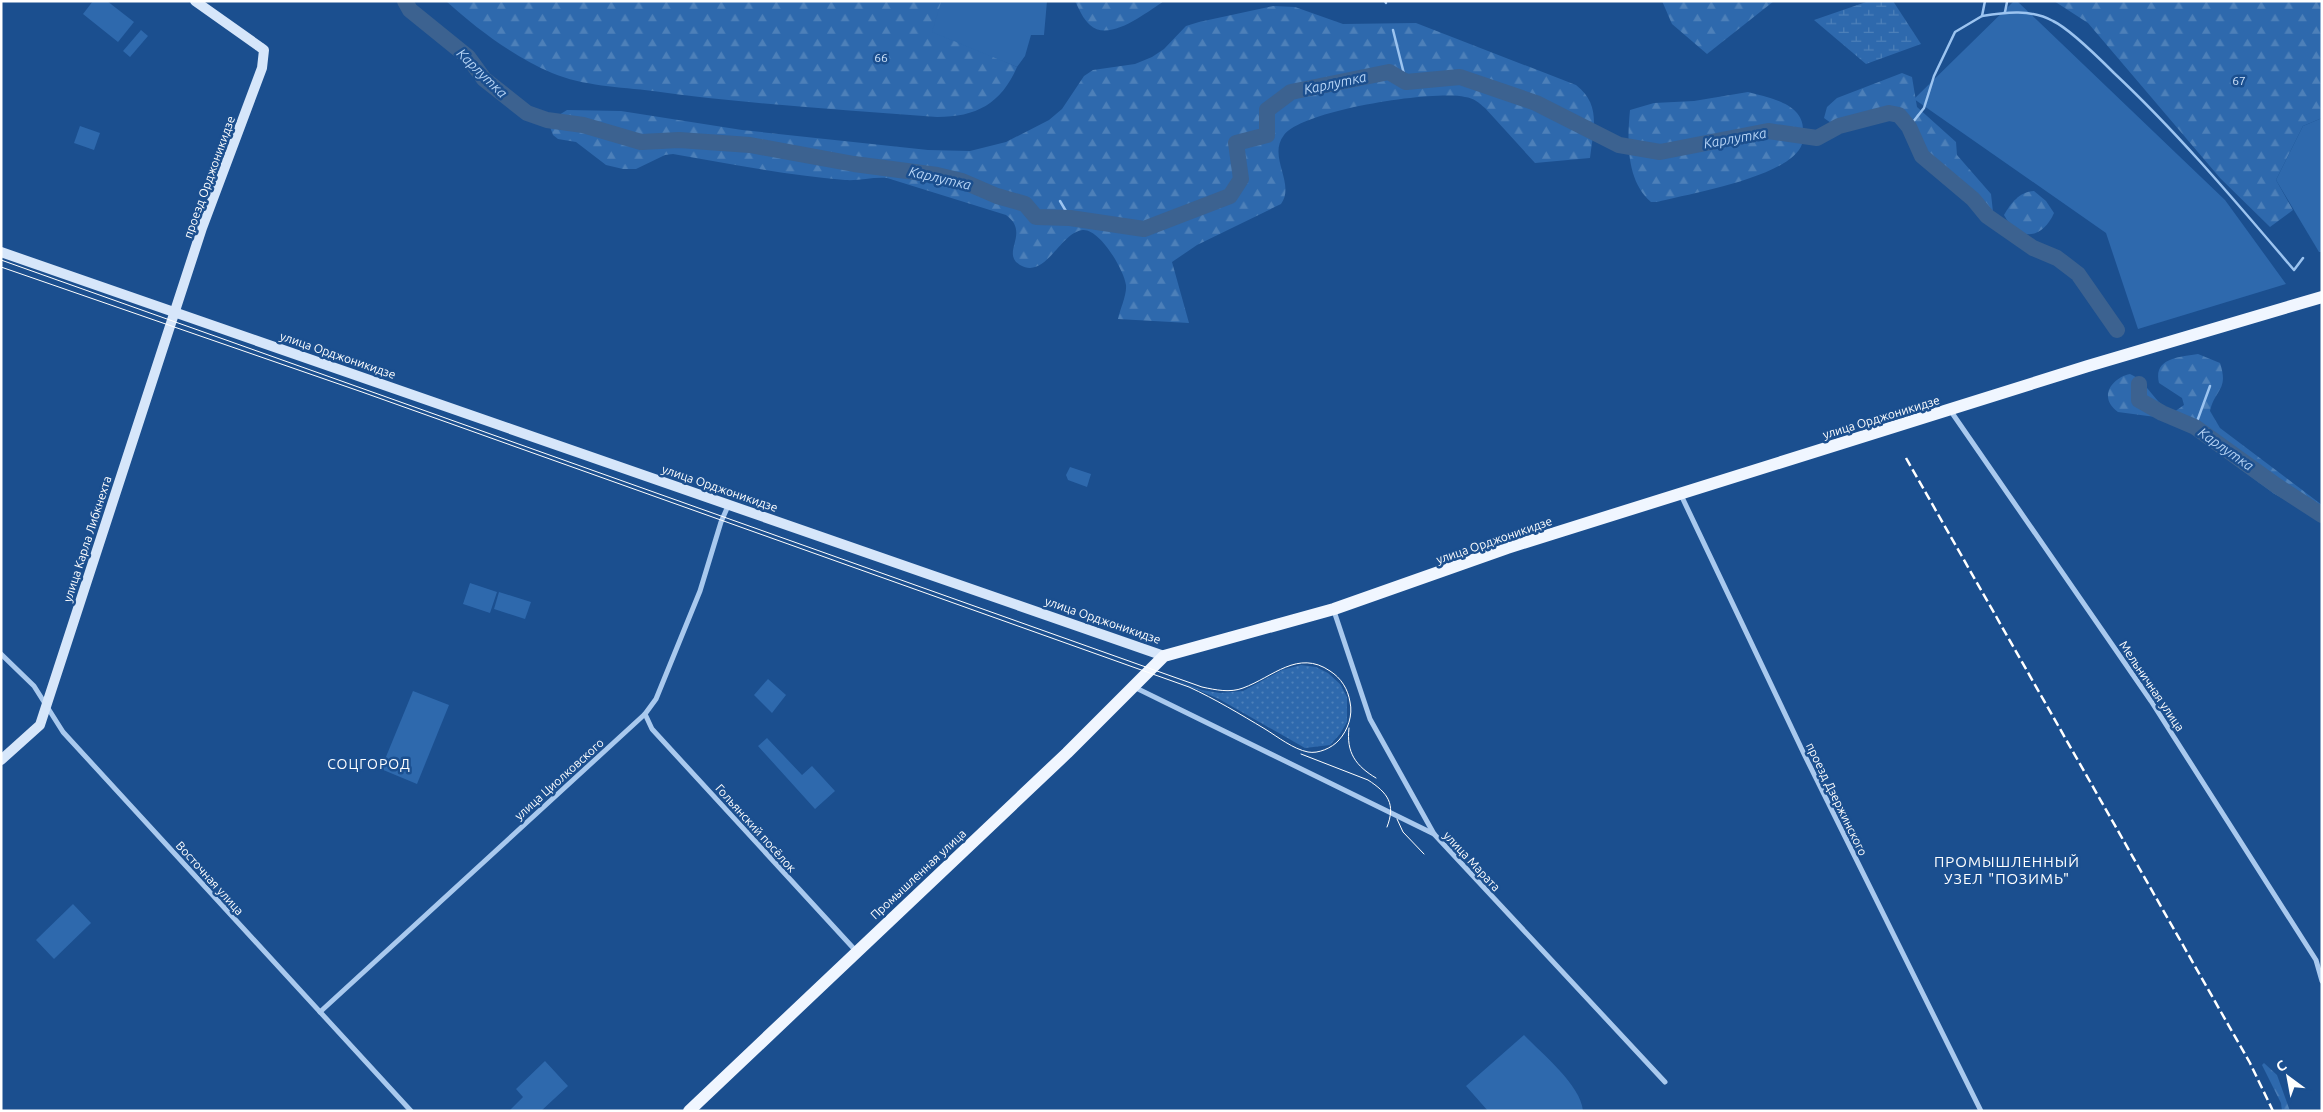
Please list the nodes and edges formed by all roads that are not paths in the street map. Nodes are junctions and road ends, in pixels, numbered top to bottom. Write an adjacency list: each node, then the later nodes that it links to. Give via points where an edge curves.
1 (195, 1): 4 (main road, проезд Орджоникидзе, via 264,50 262,68 202,228)
2 (1, 252): 4 (main road, улица Орджоникидзе)
3 (2322, 297): 5 (main road, улица Орджоникидзе)
4 (175, 312): 7 (main road, улица Орджоникидзе); 12 (main road, улица Карла Либкнехта)
5 (1950, 410): 6 (main road, улица Орджоникидзе); 17 (street, Мельничная улица, via 2151,701 2316,960)
6 (1681, 494): 8 (main road, улица Орджоникидзе, via 1507,548); 22 (street, проезд Дзержинского, via 1804,756)
7 (728, 506): 10 (main road, улица Орджоникидзе); 13 (street, улица Циолковского, via 700,591 656,699)
8 (1334, 609): 10 (main road, улица Орджоникидзе); 15 (street, улица Марата, via 1370,719)
9 (1, 654): 12 (street, Восточная улица, via 34,686)
10 (1164, 656): 11 (main road, Промышленная улица)
11 (1133, 687): 15 (street); 16 (main road, Промышленная улица)
12 (46, 706): 14 (main road, улица Карла Либкнехта, via 40,725); 18 (street, Восточная улица, via 63,732)
13 (645, 714): 16 (street, Гольянский посёлок, via 652,729); 18 (street, улица Циолковского)
14 (1, 760)
15 (1434, 834): 19 (street, улица Марата)
16 (856, 951): 21 (main road, Промышленная улица)
17 (2322, 981)
18 (320, 1012): 20 (street, Восточная улица)
19 (1664, 1082)
20 (411, 1111)
21 (689, 1111)
22 (1981, 1111)

